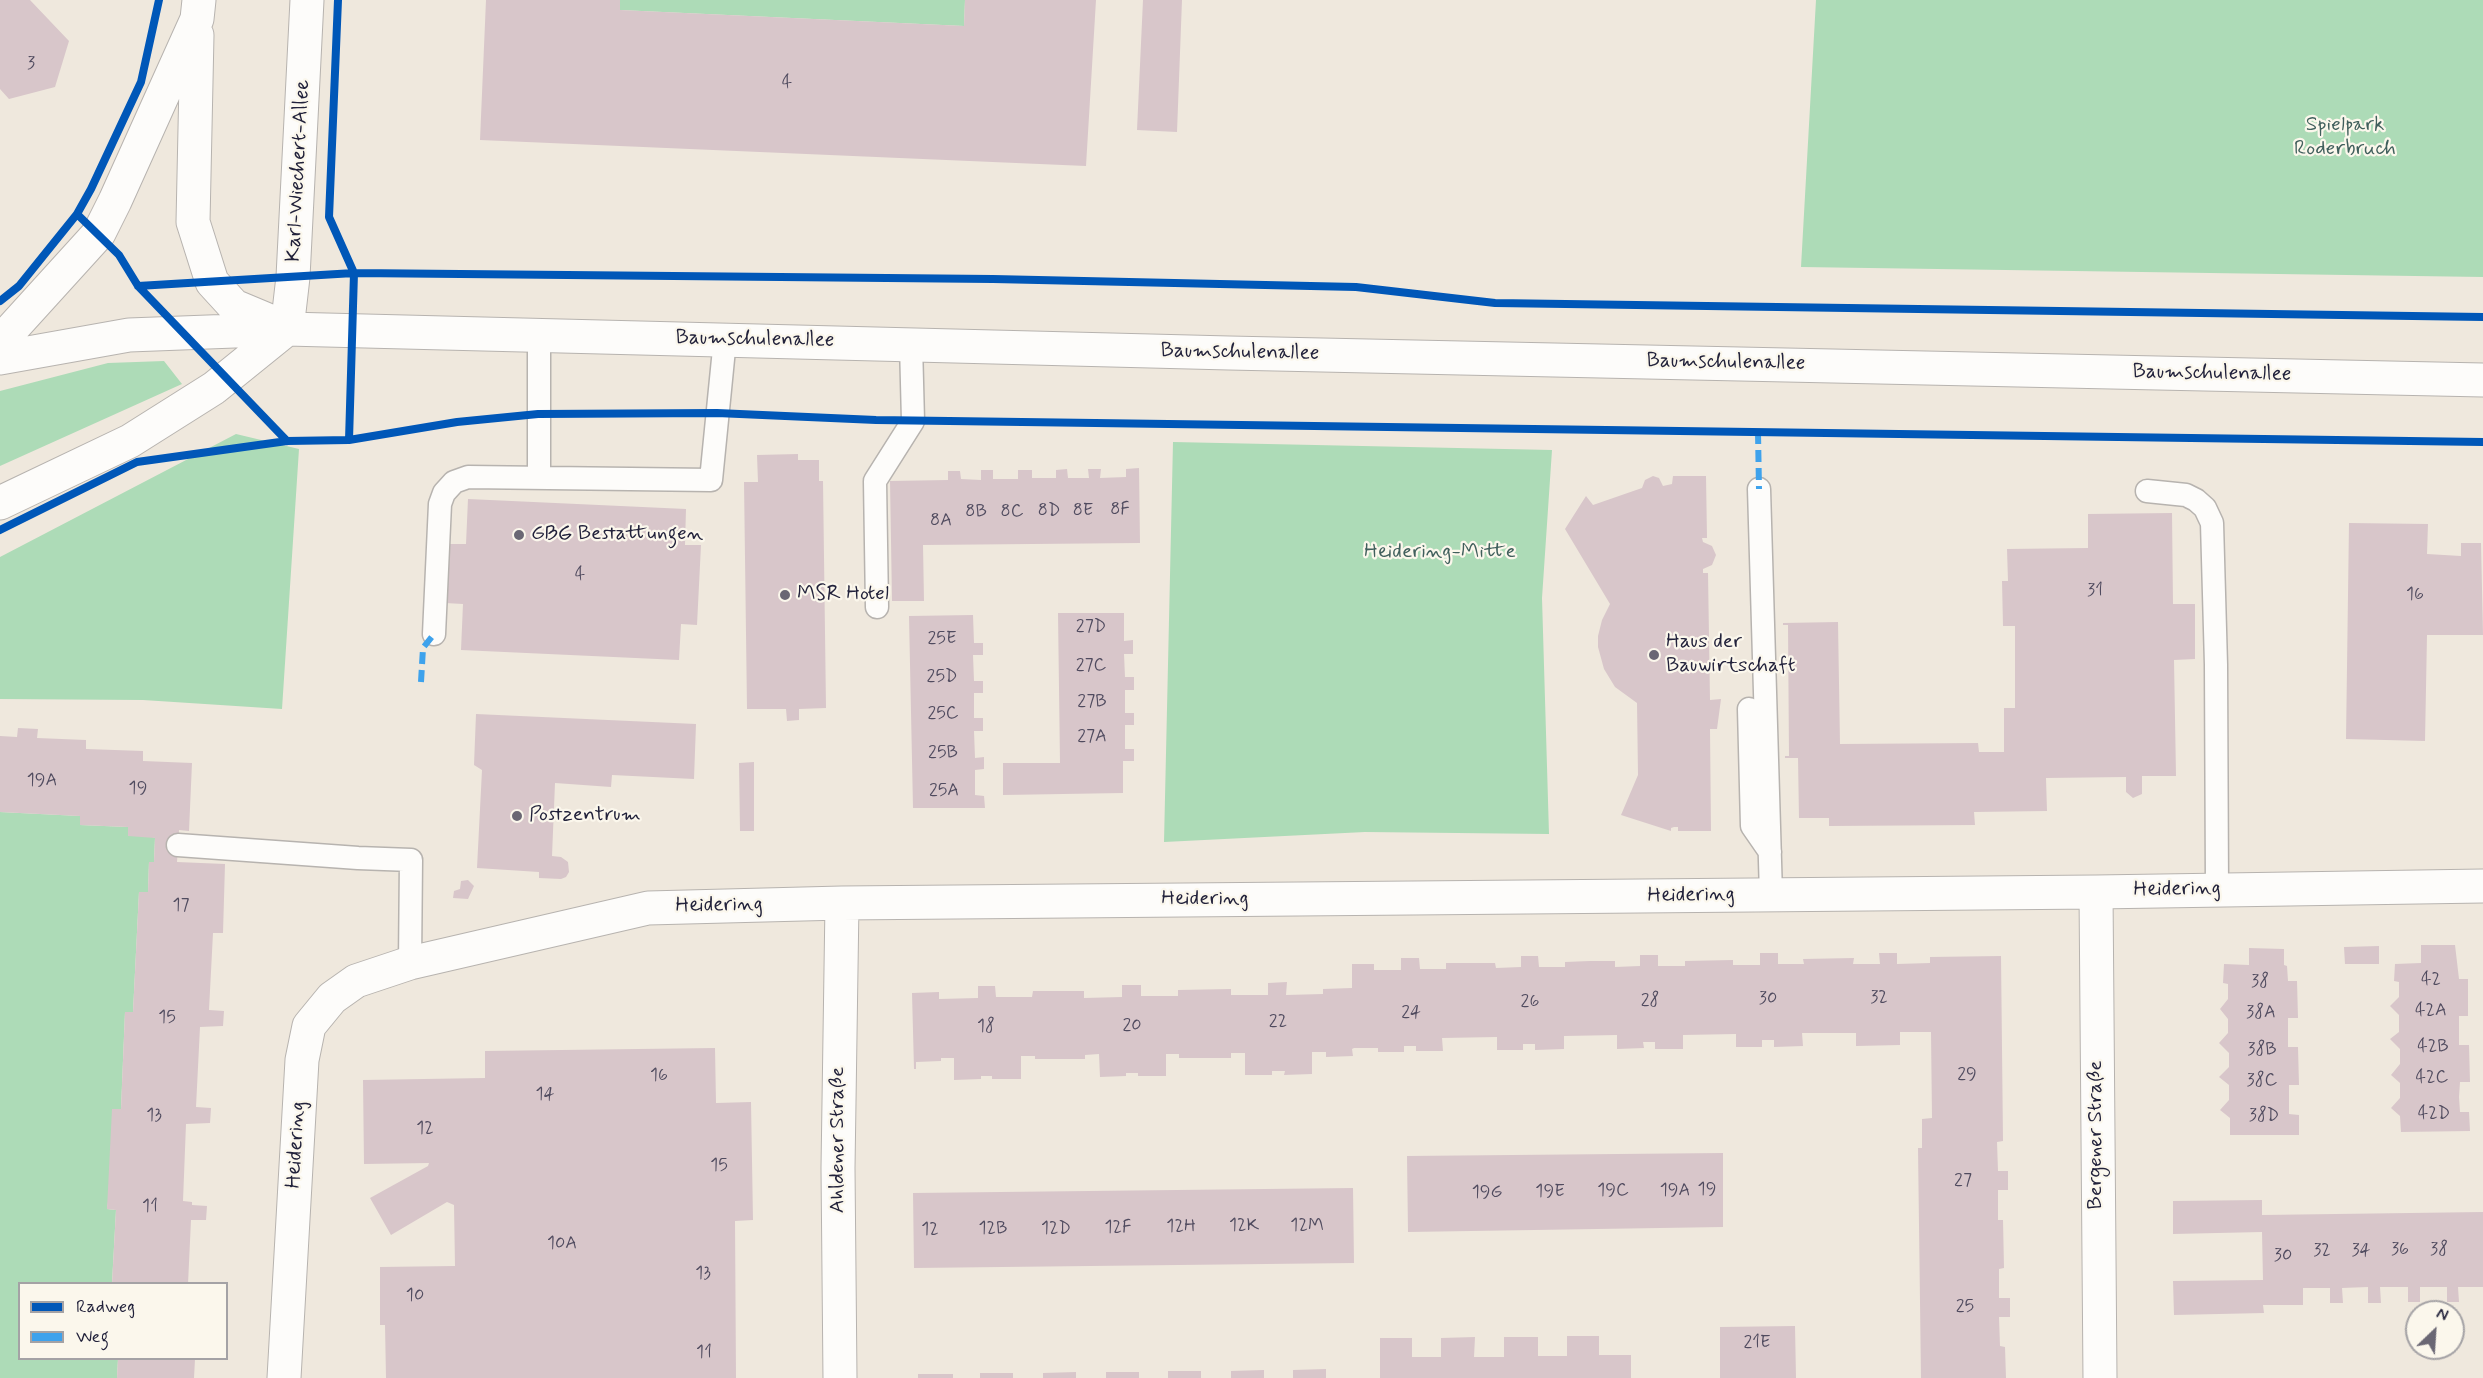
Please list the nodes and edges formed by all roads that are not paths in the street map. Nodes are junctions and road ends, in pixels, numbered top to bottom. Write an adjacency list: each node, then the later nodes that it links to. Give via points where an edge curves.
1 (307, 0): 3 (main road, Karl-Wiechert-Allee, via 294,278)
2 (198, 9): 3 (main road, via 193,222 212,282 234,306); 6 (main road, via 99,233)
3 (287, 328): 4 (main road, Baumschulenallee); 8 (main road, Baumschulenallee, via 129,335); 13 (main road, via 214,388 130,441)
4 (539, 335): 5 (main road, Baumschulenallee); 10 (lane)
5 (725, 339): 7 (main road, Baumschulenallee); 10 (lane, via 711,480)
6 (0, 342)
7 (911, 344): 9 (main road, Baumschulenallee); 14 (lane, via 913,421 875,481)
8 (0, 358)
9 (2483, 380)
10 (539, 476): 15 (lane, via 468,477 454,482 444,493 440,504)
11 (1759, 489): 18 (lane)
12 (2147, 491): 20 (lane, via 2186,495 2205,507 2212,523)
13 (0, 504)
14 (877, 607)
15 (434, 634)
16 (1749, 709): 18 (lane, via 1752,826)
17 (178, 845): 24 (lane, via 411,860)
18 (1770, 852): 22 (lane)
19 (2483, 886): 20 (main road, Heidering)
20 (2217, 890): 21 (main road, Heidering)
21 (2096, 892): 22 (main road, Heidering); 27 (main road, Bergener Straße)
22 (1771, 895): 23 (main road, Heidering)
23 (842, 903): 24 (main road, Heidering, via 648,908); 26 (main road, Ahldener Straße)
24 (410, 963): 25 (main road, Heidering, via 356,981 332,998 309,1026 302,1060)
25 (284, 1378)
26 (840, 1378)
27 (2100, 1378)

